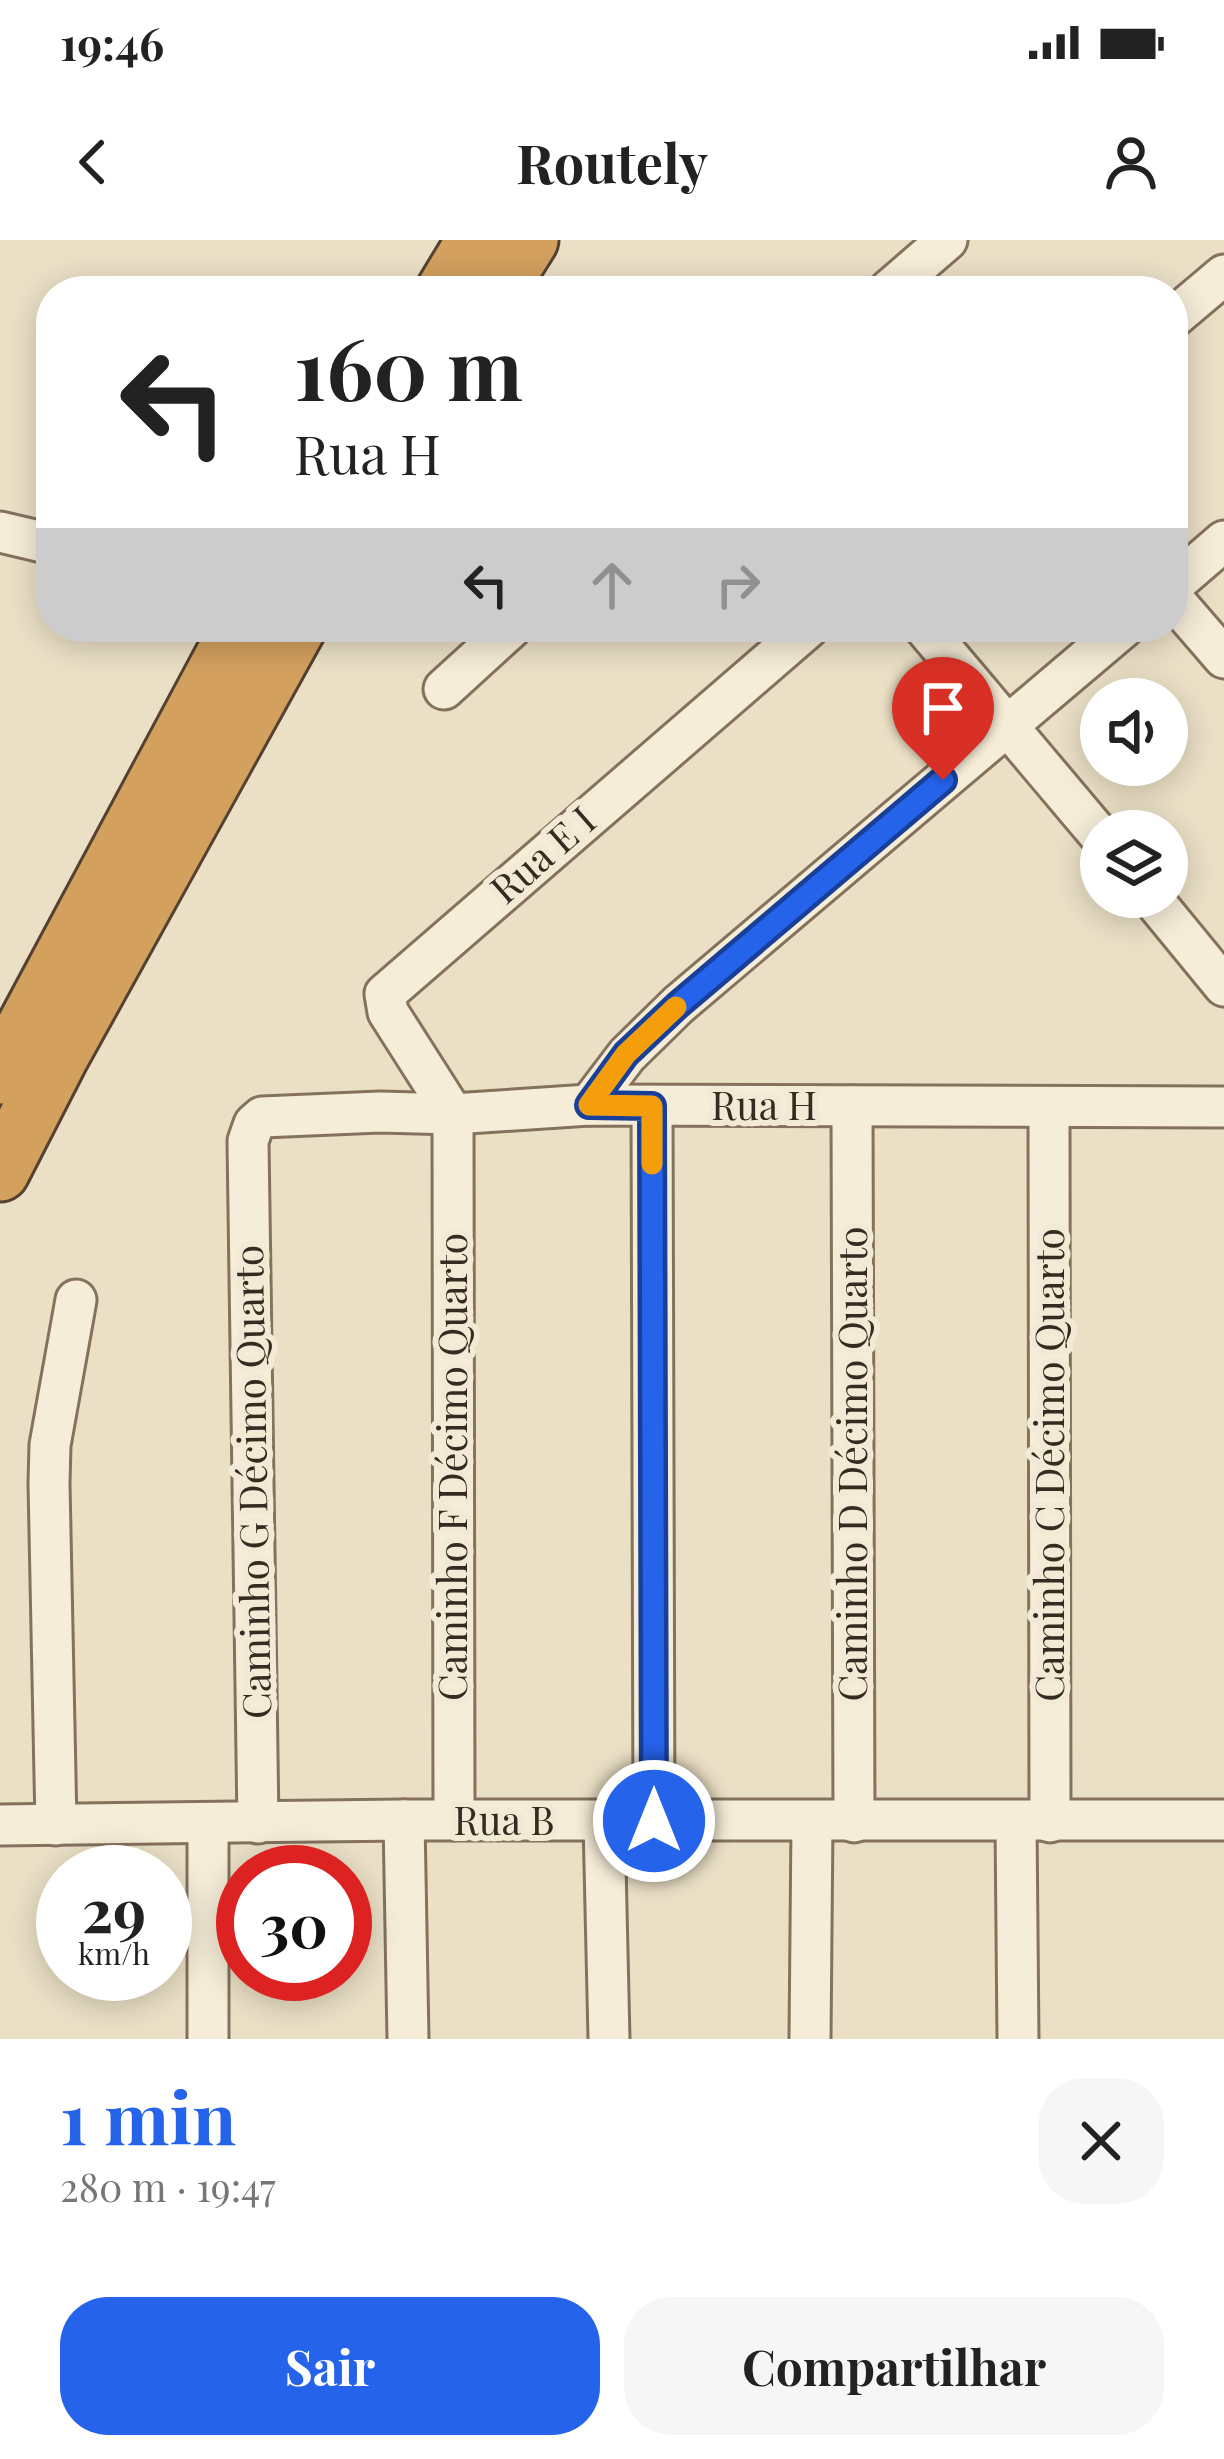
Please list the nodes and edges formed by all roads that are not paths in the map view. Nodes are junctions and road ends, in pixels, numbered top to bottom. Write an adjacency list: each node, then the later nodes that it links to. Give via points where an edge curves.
1 (476, 240): 4 (highway)
2 (529, 240): 5 (highway)
3 (947, 240): 6 (street)
4 (454, 276)
5 (506, 276)
6 (905, 276)
7 (1223, 278): 8 (street)
8 (1188, 306)
9 (0, 532): 10 (street)
10 (36, 540)
11 (1224, 541): 12 (street)
12 (1188, 572)
13 (1188, 616): 20 (street)
14 (232, 642): 26 (highway)
15 (289, 642): 34 (highway)
16 (496, 642): 21 (street)
17 (792, 642): 32 (street, Rua E I, via 389,987 388,1012)
18 (937, 642): 22 (street)
19 (1106, 642): 22 (street)
20 (1224, 658)
21 (444, 689)
22 (1009, 724): 23 (street); 27 (street, via 678,1005 626,1054)
23 (1080, 811)
24 (1167, 918): 25 (street)
25 (1224, 986)
26 (0, 1075)
27 (589, 1105): 28 (street, Rua H); 32 (street, Rua H)
28 (652, 1106): 29 (street, Rua H); 40 (street)
29 (853, 1106): 31 (street, Rua H); 42 (street, Caminho D Décimo Quarto)
30 (1224, 1107): 31 (street, Rua H)
31 (1049, 1108): 43 (street, Caminho C Décimo Quarto)
32 (453, 1114): 33 (street, Rua H, via 274,1114 254,1124); 37 (street, Caminho F Décimo Quarto)
33 (248, 1142): 45 (street, Caminho G Décimo Quarto)
34 (0, 1172)
35 (76, 1300): 46 (street, via 50,1464)
36 (404, 1820): 37 (street, Rua B); 45 (street, Rua B); 49 (street)
37 (454, 1820): 39 (street, Rua B)
38 (1224, 1820): 43 (street, Rua B)
39 (604, 1821): 40 (street, Rua B); 50 (street)
40 (654, 1821): 41 (street, Rua B)
41 (812, 1822): 42 (street, Rua B); 51 (street)
42 (854, 1822): 43 (street, Rua B)
43 (1033, 1822): 52 (street, Caminho C Décimo Quarto)
44 (208, 1823): 45 (street, Rua B); 46 (street, Rua B); 48 (street)
45 (258, 1823)
46 (56, 1825): 47 (street, Rua B)
47 (0, 1826)
48 (208, 2039)
49 (407, 2039)
50 (609, 2039)
51 (810, 2039)
52 (1018, 2039)

